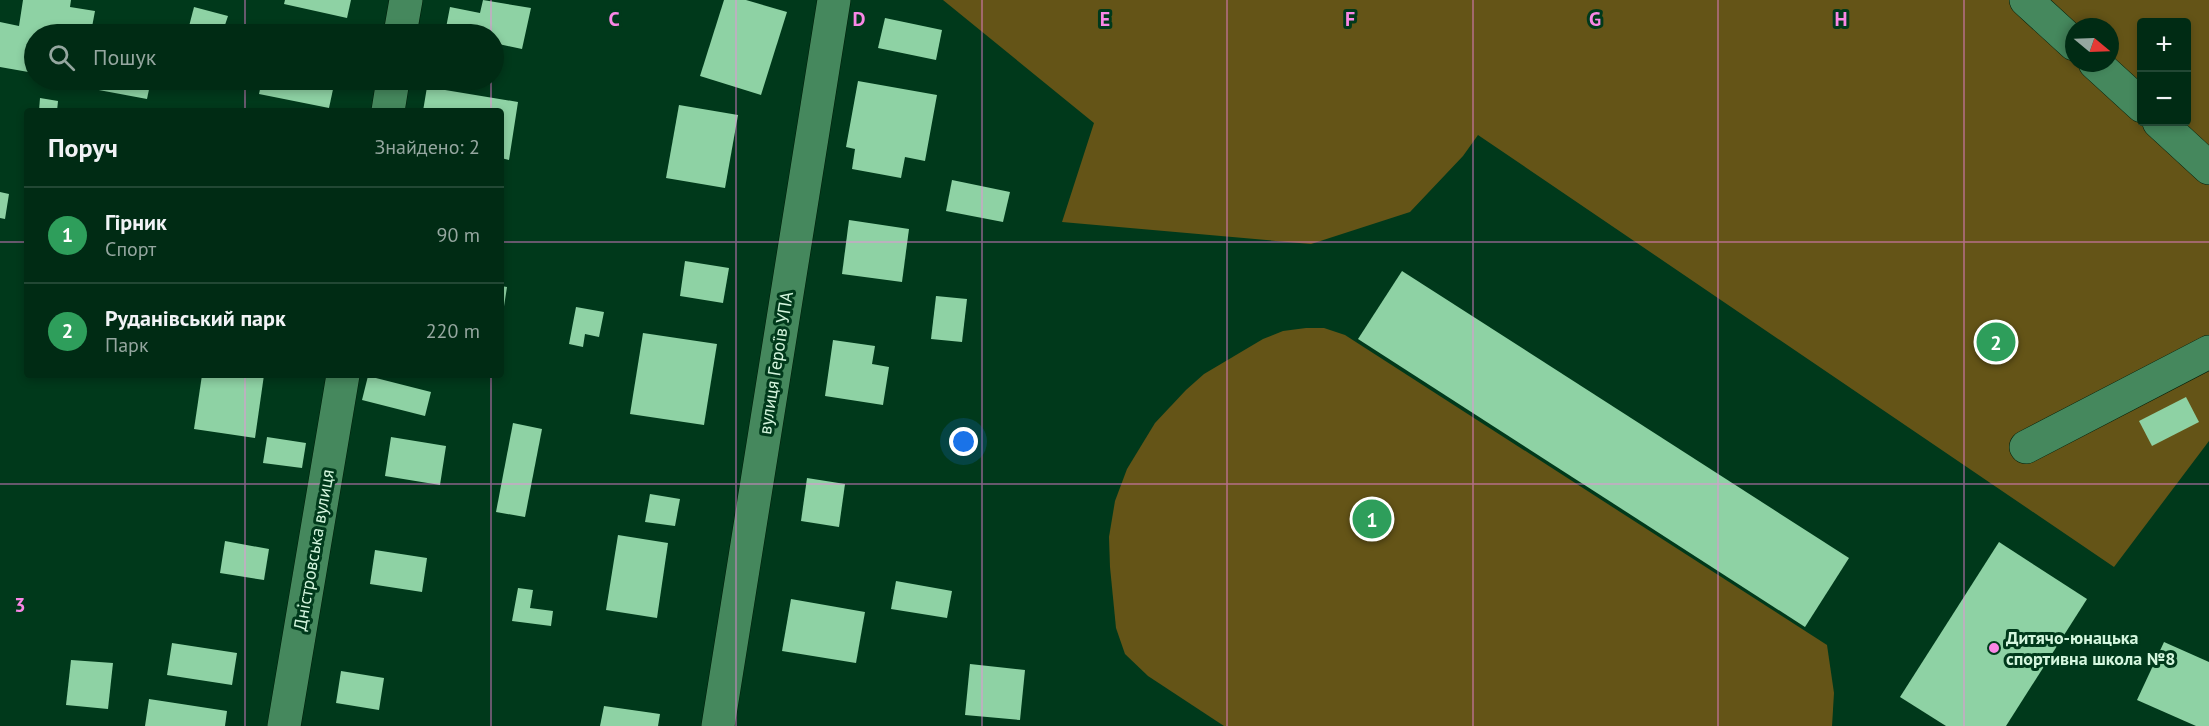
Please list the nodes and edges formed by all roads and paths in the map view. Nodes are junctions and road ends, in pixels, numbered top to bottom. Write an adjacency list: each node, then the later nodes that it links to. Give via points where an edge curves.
1 (406, 0): 4 (street)
2 (834, 0): 16 (street, вулиця Героїв УПА)
3 (2026, 0): 5 (street)
4 (402, 24)
5 (2065, 36)
6 (2105, 72): 8 (street)
7 (391, 90): 9 (street)
8 (2137, 101)
9 (388, 108)
10 (2163, 126): 11 (street)
11 (2209, 168)
12 (2209, 352): 14 (street)
13 (342, 378): 15 (street, Дністровська вулиця)
14 (2026, 447)
15 (284, 726)
16 (718, 726)

